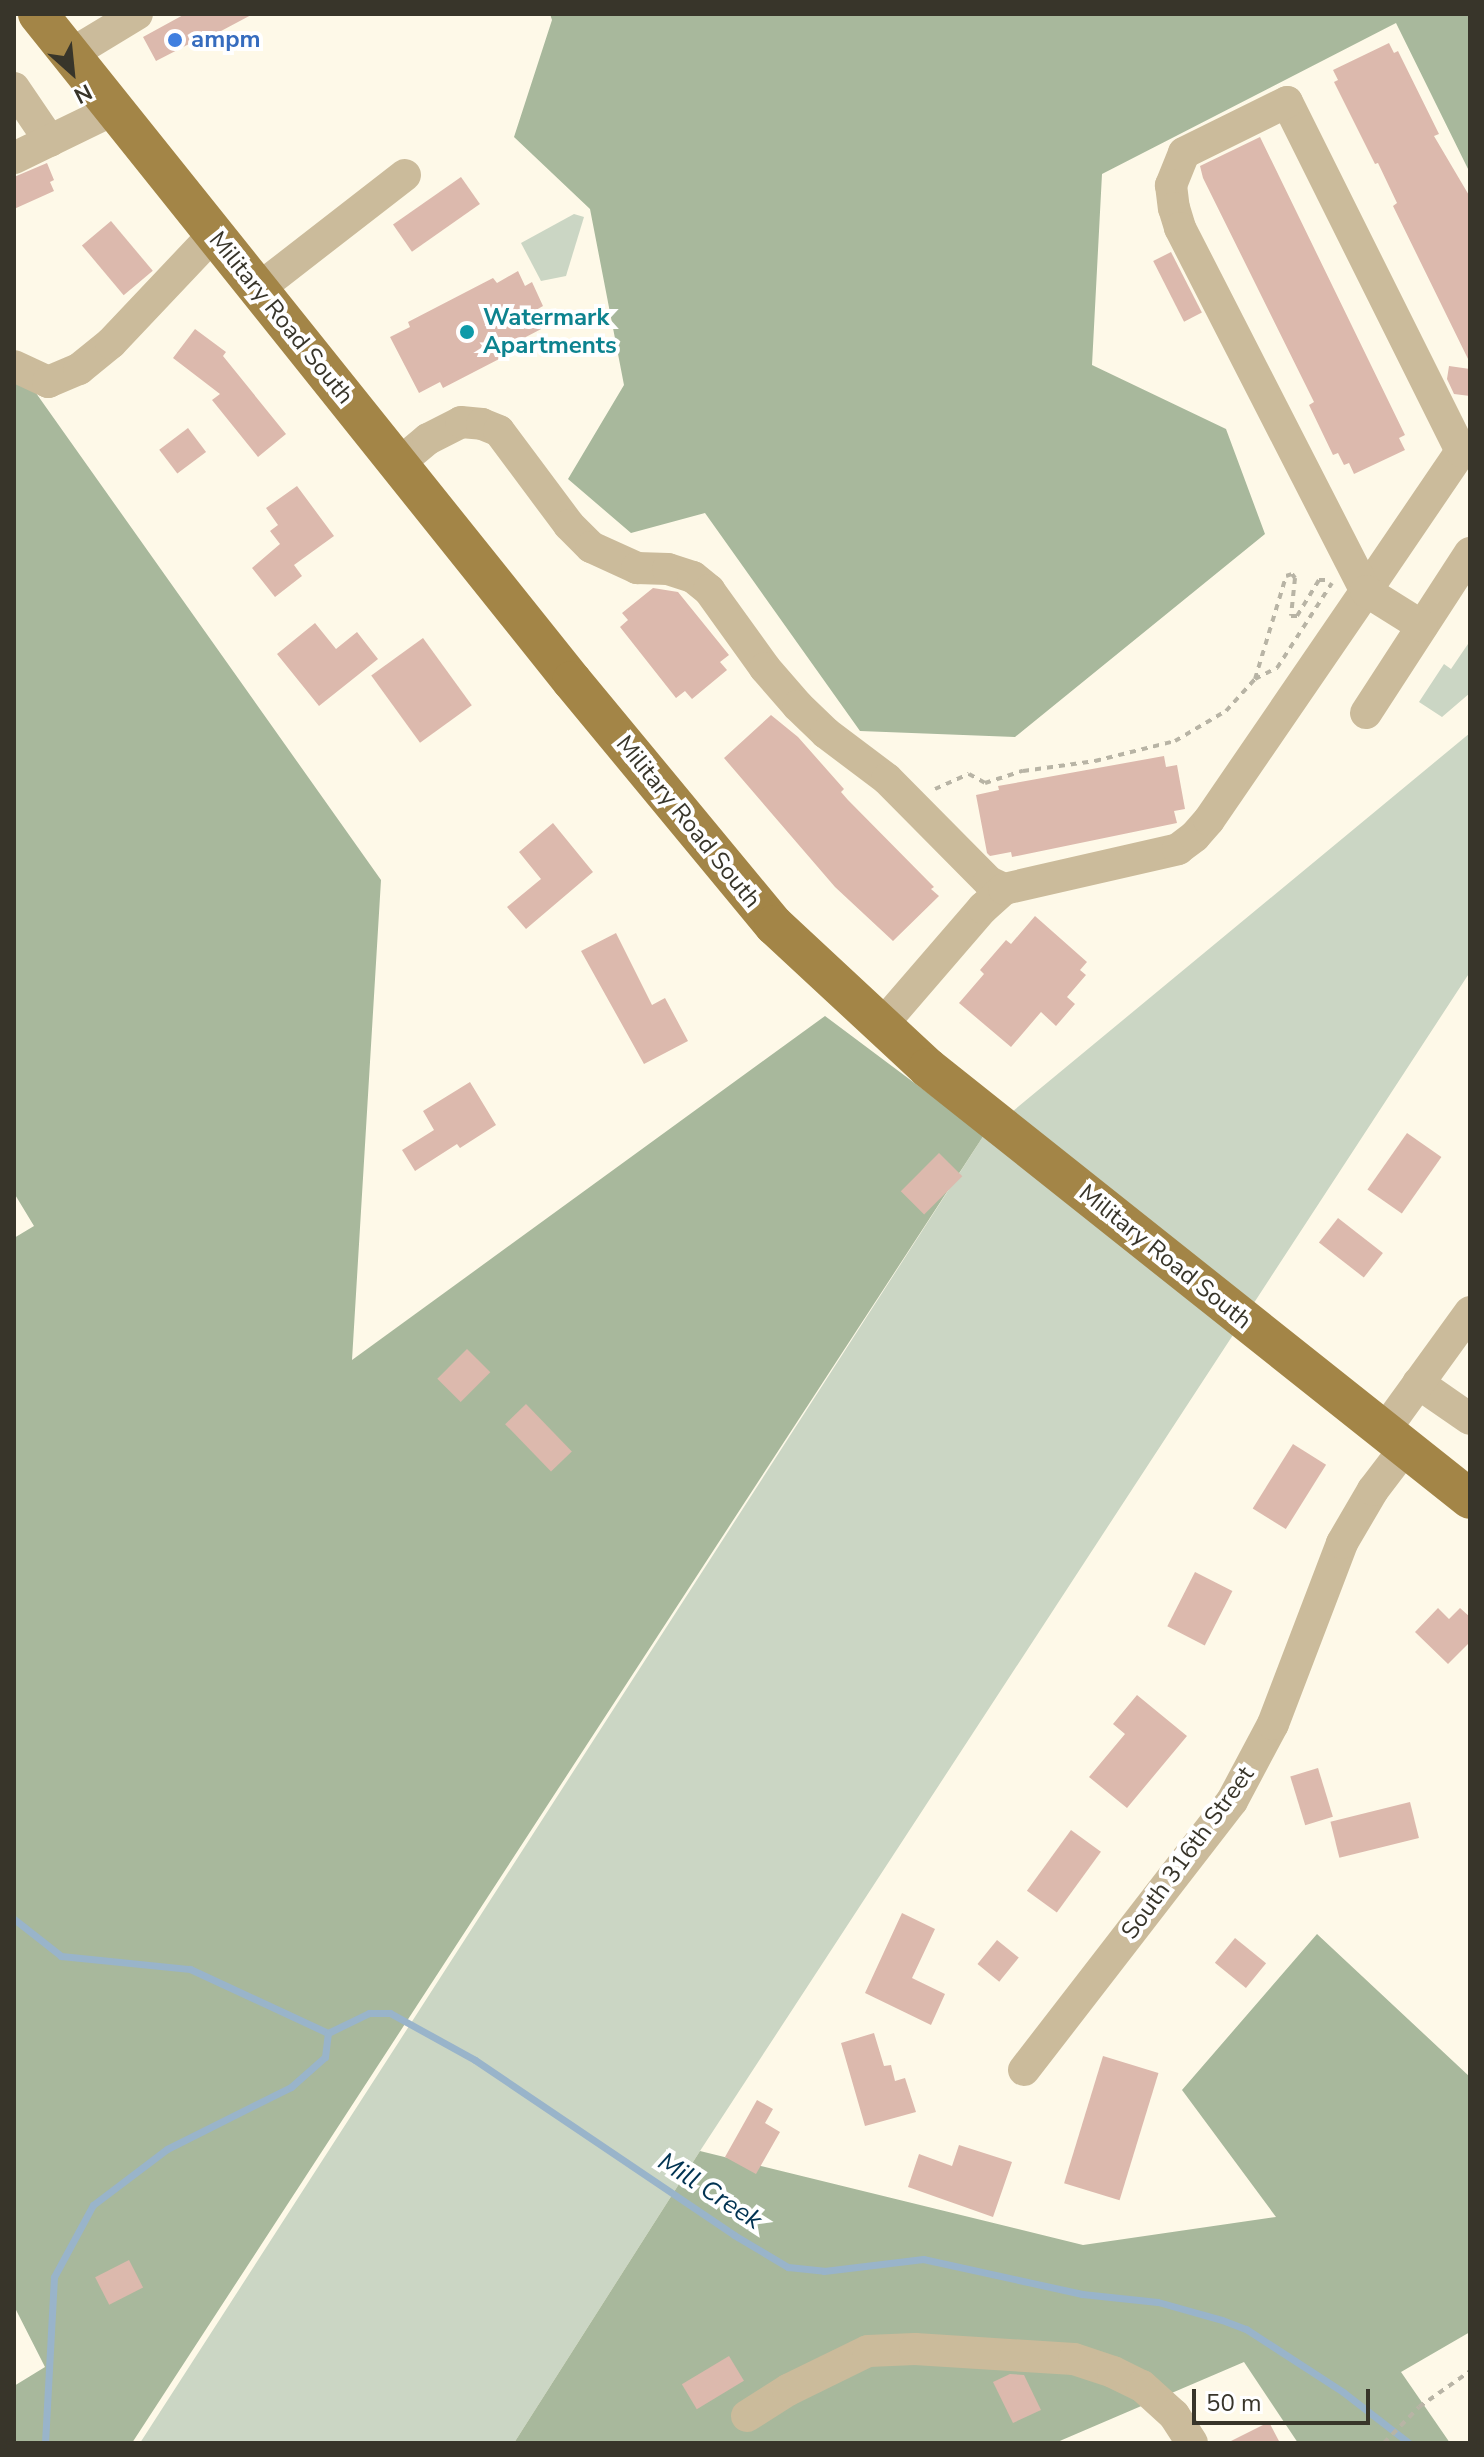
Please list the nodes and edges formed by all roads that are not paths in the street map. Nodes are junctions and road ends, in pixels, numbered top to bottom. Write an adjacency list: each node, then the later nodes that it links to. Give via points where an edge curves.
1 (38, 14): 3 (main road, Military Road South)
2 (137, 14): 3 (street)
3 (71, 54): 5 (main road, Military Road South)
4 (14, 88): 6 (street)
5 (115, 109): 6 (street); 9 (main road, Military Road South)
6 (50, 141): 7 (street)
7 (14, 158)
8 (405, 175): 10 (street)
9 (214, 234): 10 (main road, Military Road South); 11 (street, via 111,343 79,369 48,382)
10 (258, 289): 13 (main road, Military Road South)
11 (14, 366)
12 (1466, 443): 15 (street); 15 (street, via 1287,102 1184,153 1171,185 1180,228)
13 (398, 464): 18 (street, via 428,439 461,422 499,431 591,547 637,568 693,577 709,590 798,706 887,779 989,882); 19 (main road, Military Road South, via 742,890)
14 (1470, 553): 16 (street)
15 (1366, 591): 16 (street); 18 (street, via 1195,836 1178,849)
16 (1422, 626): 17 (street)
17 (1366, 713)
18 (1004, 889): 19 (street)
19 (881, 1026): 23 (main road, Military Road South)
20 (1470, 1312): 21 (street, South 316th Street)
21 (1418, 1383): 22 (street); 23 (street, South 316th Street)
22 (1470, 1419)
23 (1395, 1440): 24 (main road, Military Road South); 25 (street, South 316th Street, via 1342,1543 1273,1724 1241,1787)
24 (1470, 1499)
25 (1024, 2070)
26 (747, 2416): 27 (street, via 811,2377 868,2351 915,2349 1074,2359 1113,2372 1142,2386 1174,2415)
27 (1192, 2443)

